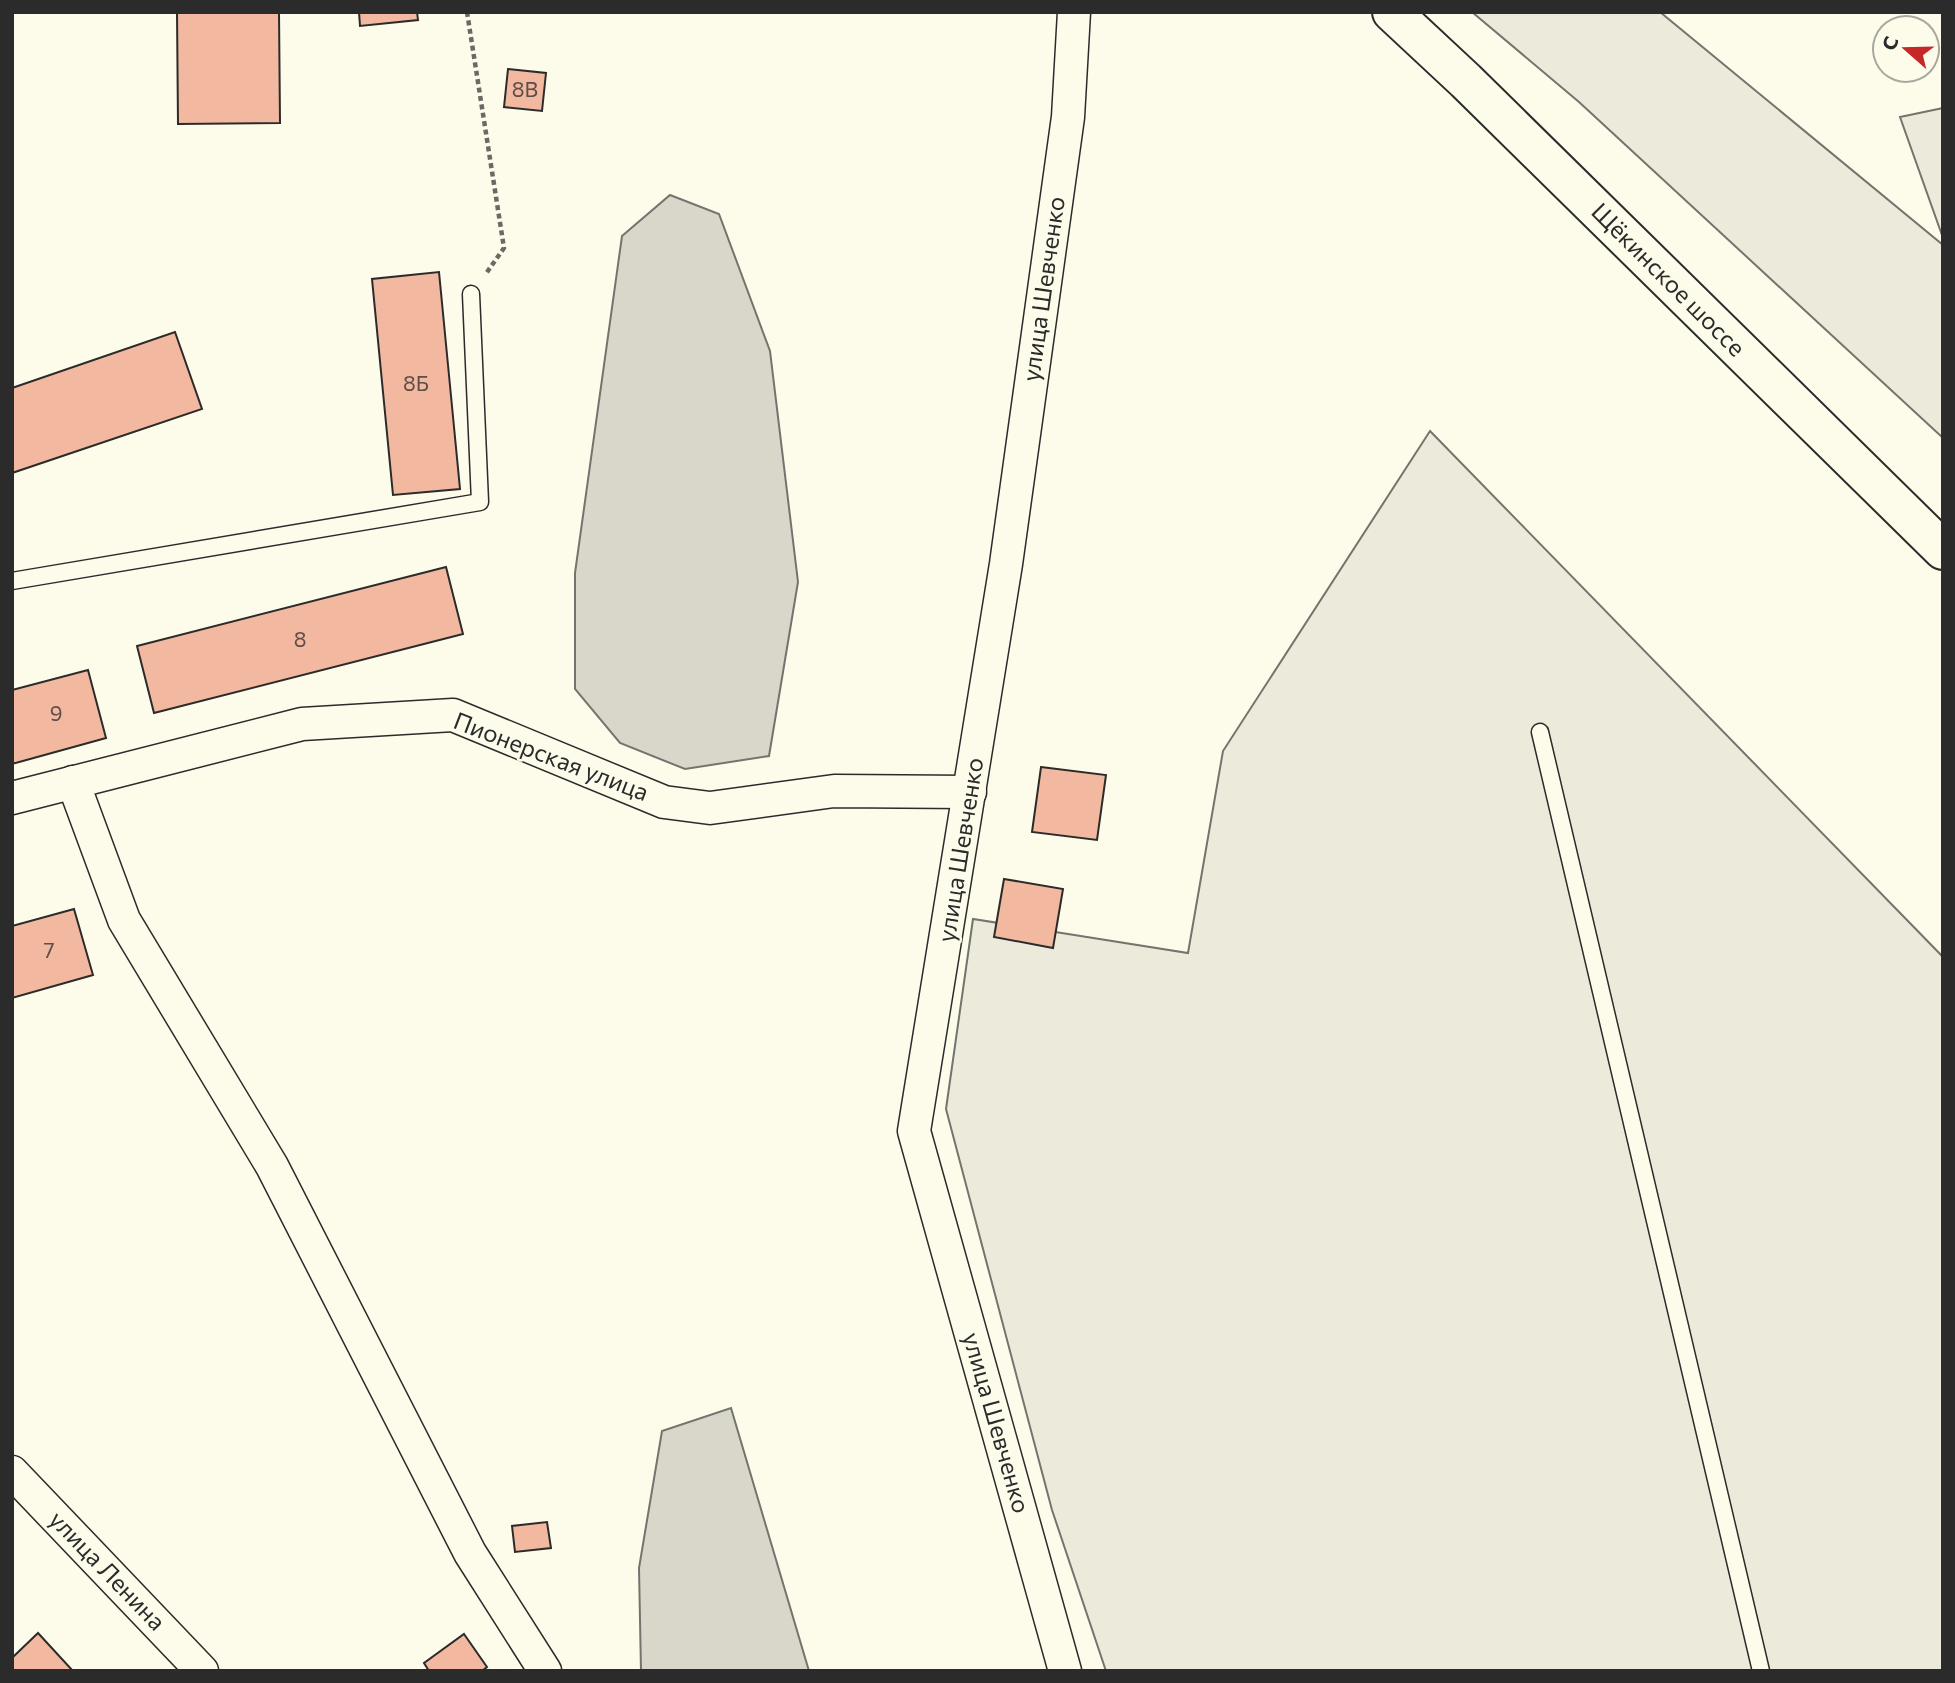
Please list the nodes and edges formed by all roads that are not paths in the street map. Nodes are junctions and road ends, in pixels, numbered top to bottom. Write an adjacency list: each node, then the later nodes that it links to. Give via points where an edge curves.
1 (1074, 12): 8 (street, улица Шевченко, via 1068,117)
2 (1392, 12): 4 (main road, Щёкинское шоссе)
3 (471, 293): 5 (lane, via 480,502)
4 (1943, 550)
5 (12, 581)
6 (1540, 732): 14 (lane)
7 (73, 782): 8 (street, Пионерская улица, via 302,723 453,715 664,802 710,808 834,791); 9 (street, Пионерская улица); 12 (street, via 124,920 272,1166 470,1553)
8 (971, 792): 13 (street, улица Шевченко, via 914,1131)
9 (12, 798)
10 (12, 1472): 11 (street, улица Ленина)
11 (202, 1671)
12 (545, 1671)
13 (1065, 1671)
14 (1761, 1671)

